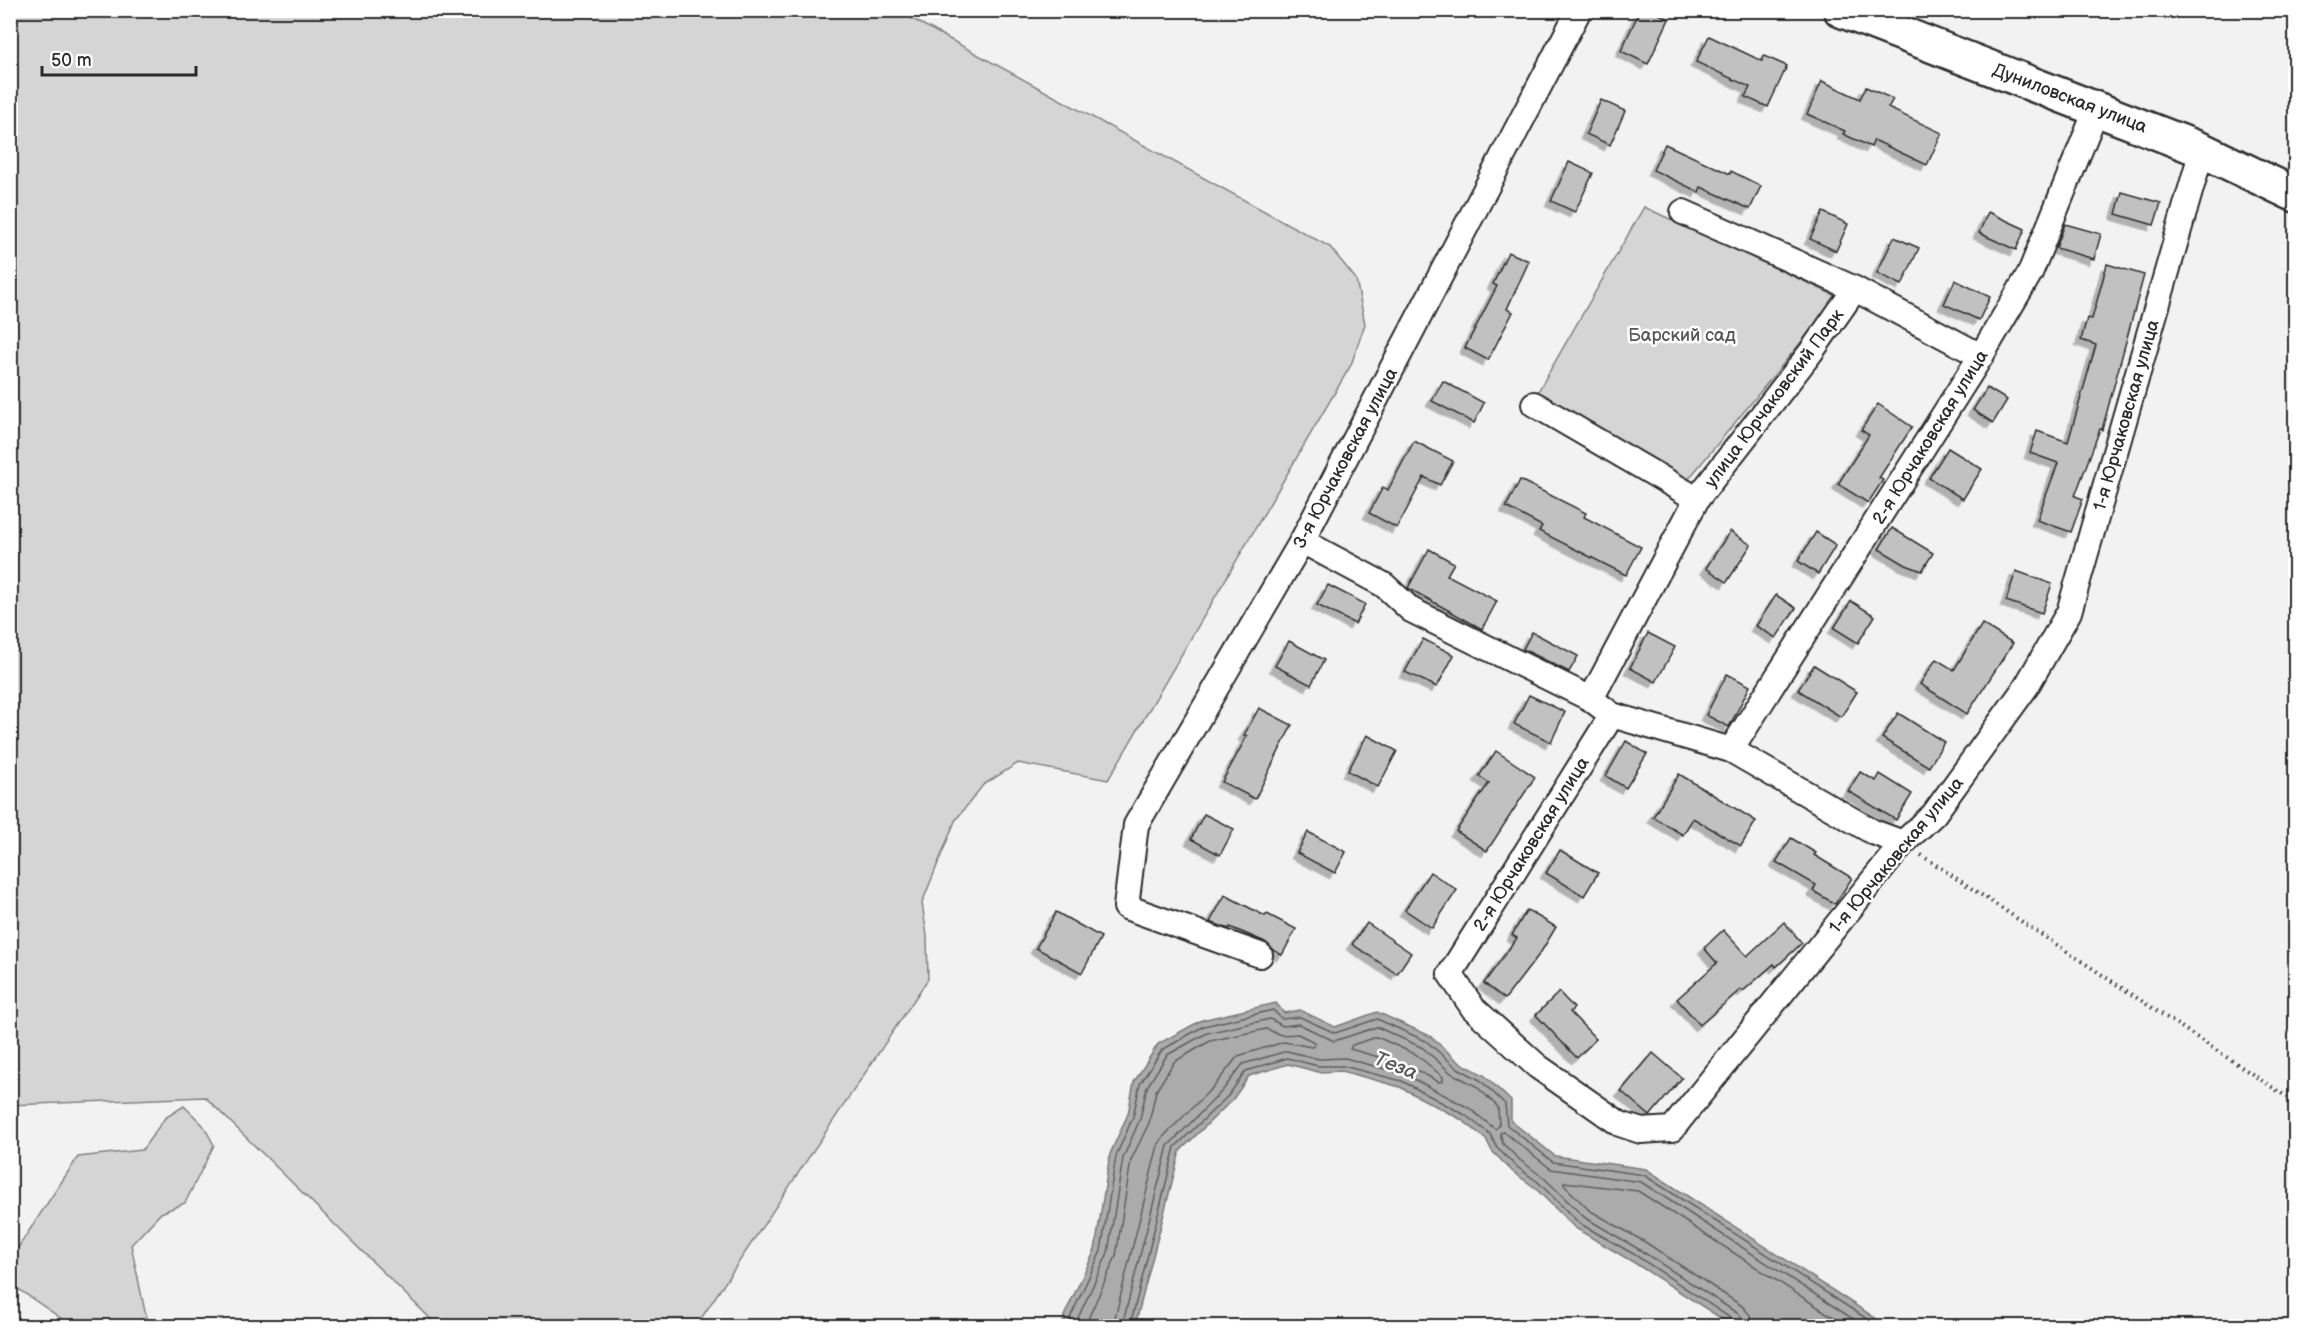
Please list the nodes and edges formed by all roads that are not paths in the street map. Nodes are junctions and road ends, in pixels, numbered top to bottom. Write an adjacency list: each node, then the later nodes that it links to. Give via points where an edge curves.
1 (1579, 10): 11 (street, 3-я Юрчаковская улица)
2 (1841, 10): 3 (main road, Дуниловская улица)
3 (2097, 108): 4 (main road, Дуниловская улица); 8 (street, 2-я Юрчаковская улица, via 2030,273)
4 (2202, 150): 5 (main road, Дуниловская улица); 15 (street, 1-я Юрчаковская улица, via 2069,612 2026,687 1934,814)
5 (2295, 195)
6 (1683, 212): 7 (street, улица Юрчаковский Парк)
7 (1855, 290): 8 (street, улица Юрчаковский Парк); 10 (street, улица Юрчаковский Парк)
8 (1981, 356): 14 (street, 2-я Юрчаковская улица)
9 (1534, 404): 10 (street, улица Юрчаковский Парк)
10 (1697, 499): 12 (street)
11 (1302, 541): 12 (street, via 1384,585 1411,610); 16 (street, 3-я Юрчаковская улица, via 1136,825 1126,907)
12 (1591, 699): 13 (street)
13 (1612, 715): 14 (street); 17 (street, 2-я Юрчаковская улица)
14 (1731, 750): 15 (street, via 1873,832)
15 (1903, 843): 17 (street, 1-я Юрчаковская улица, via 1672,1129 1641,1131 1620,1124 1537,1066 1473,1008)
16 (1260, 955)
17 (1449, 974)

